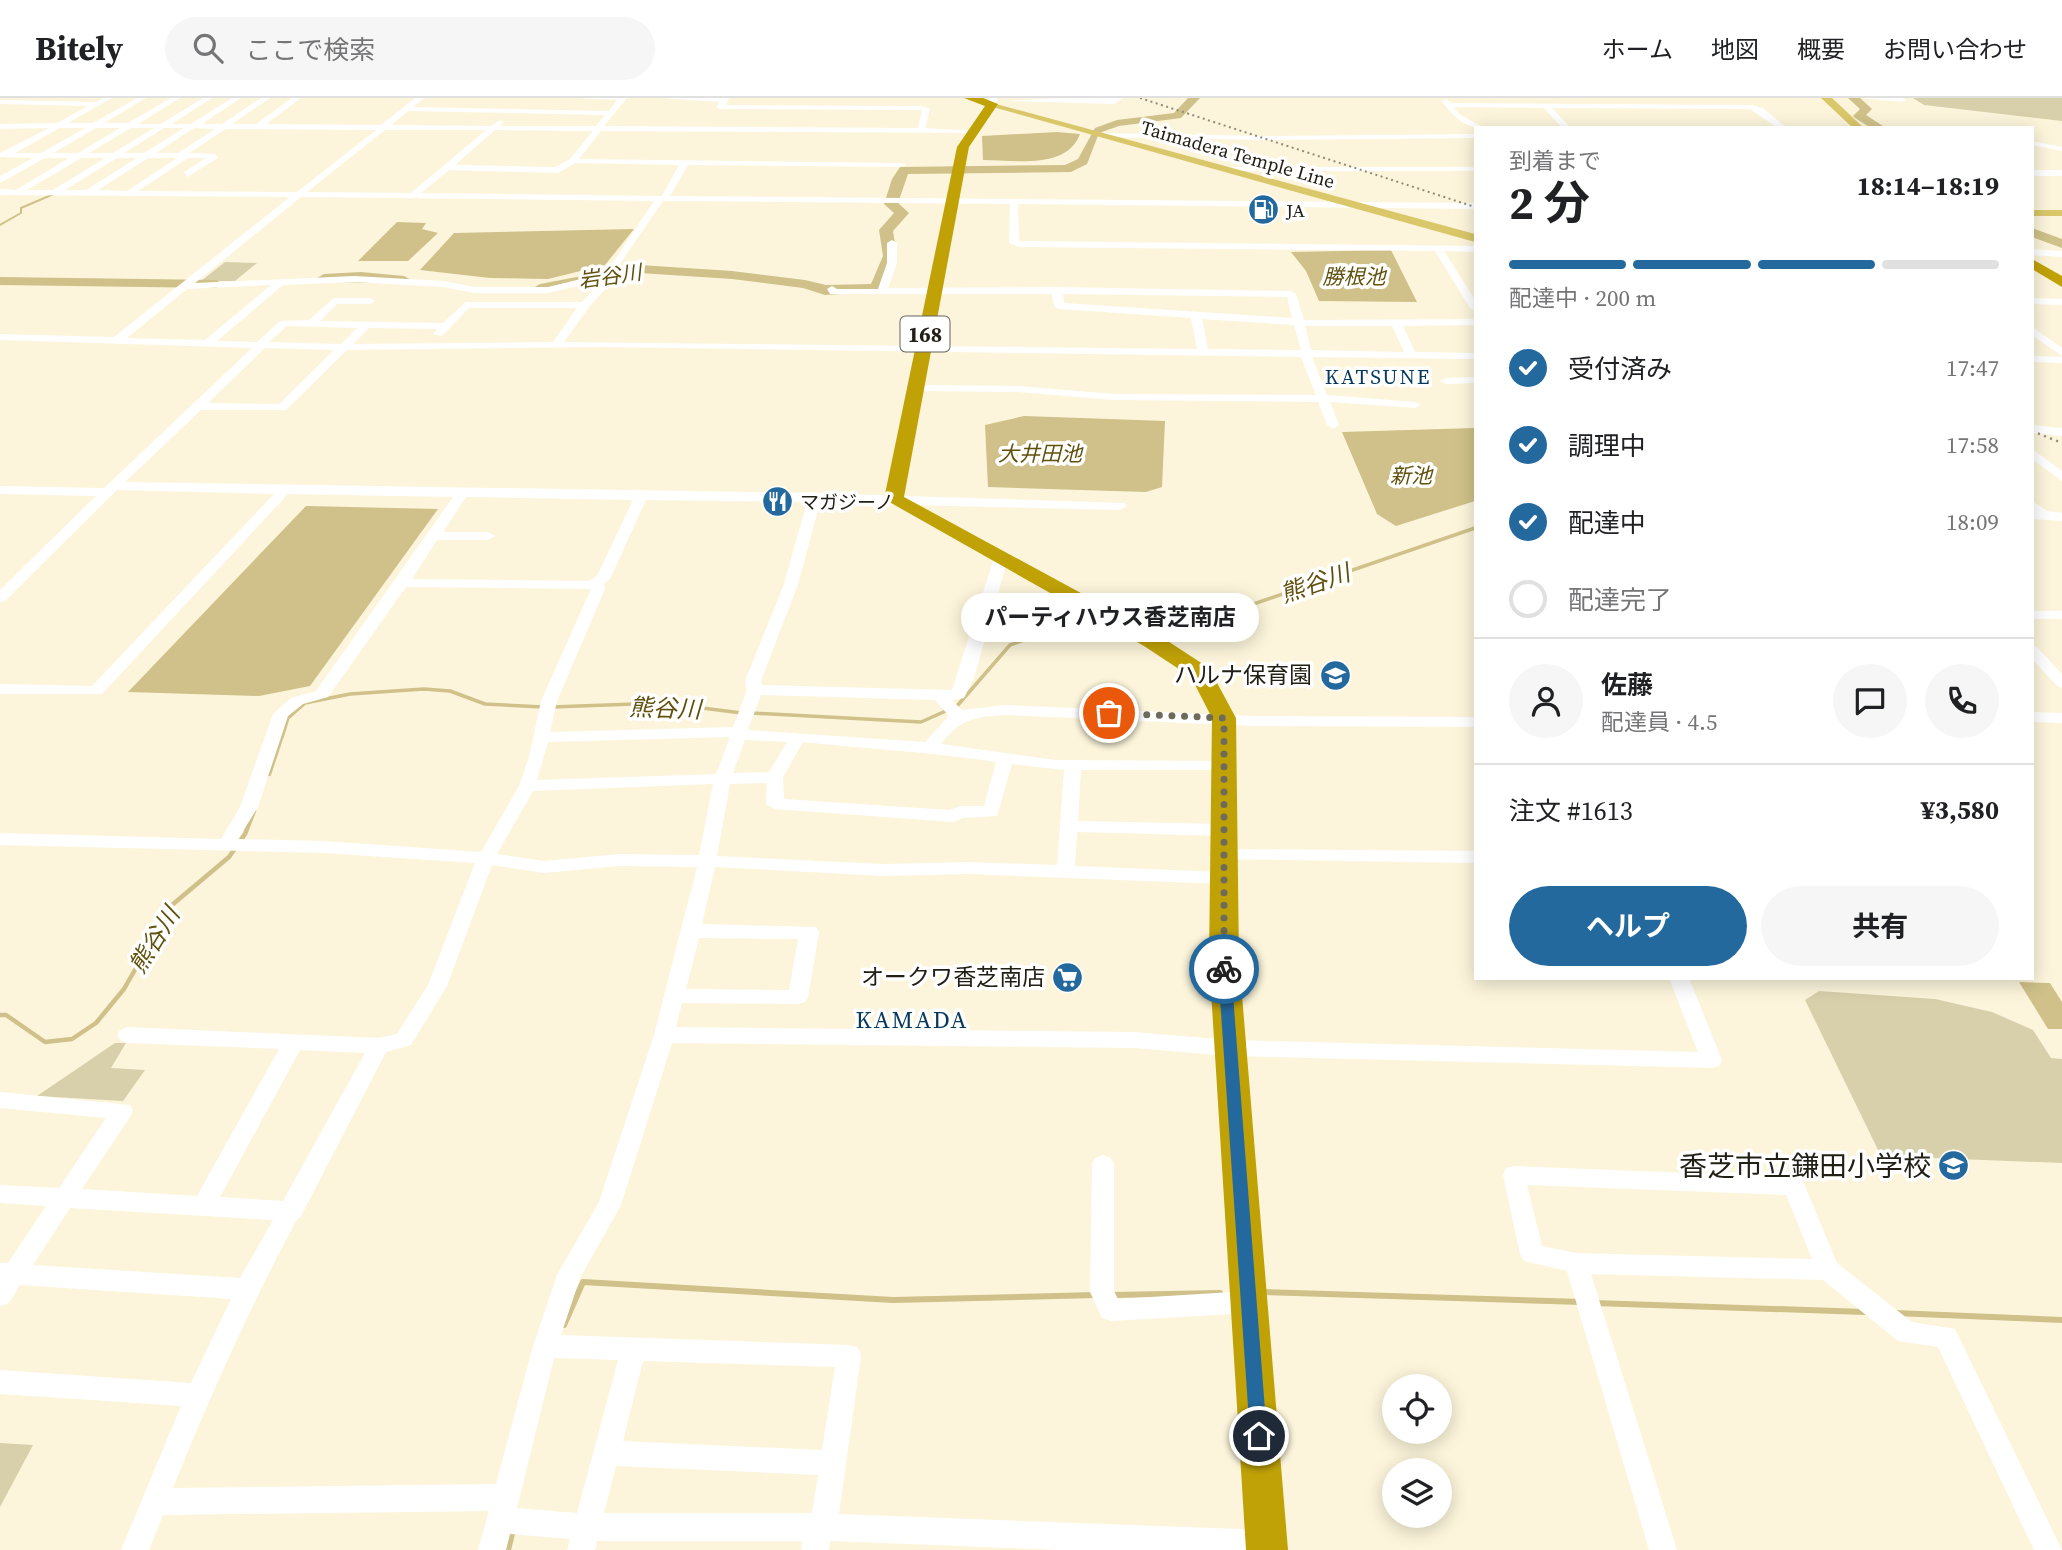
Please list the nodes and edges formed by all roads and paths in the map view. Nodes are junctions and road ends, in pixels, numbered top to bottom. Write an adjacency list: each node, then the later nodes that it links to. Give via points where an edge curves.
1 (108, 98): 27 (street)
2 (142, 98): 40 (street)
3 (176, 98): 41 (street)
4 (208, 98): 42 (street)
5 (237, 98): 43 (street)
6 (266, 98): 45 (street)
7 (297, 98): 53 (street)
8 (582, 98): 35 (street, via 623,98)
9 (666, 98): 28 (street, via 726,100)
10 (827, 98): 31 (street)
11 (970, 98): 23 (highway)
12 (1119, 98): 20 (street)
13 (1826, 98): 52 (main road)
14 (1866, 98): 21 (street)
15 (419, 99): 18 (street); 32 (street)
16 (1034, 99): 17 (street); 26 (street)
17 (1061, 99): 20 (street)
18 (466, 100): 19 (street); 33 (street)
19 (479, 100)
20 (1094, 100)
21 (1902, 100)
22 (520, 101): 34 (street)
23 (993, 101): 26 (main road, Taimadera Temple Line); 56 (highway, 168)
24 (1447, 101): 29 (street); 49 (street, via 1456,116)
25 (0, 102): 27 (street)
26 (1008, 102): 58 (main road, Taimadera Temple Line)
27 (98, 104): 36 (street)
28 (720, 107): 31 (street); 54 (street)
29 (1547, 107): 50 (street); 51 (street, via 1751,107)
30 (550, 108): 34 (street); 35 (street); 47 (street)
31 (824, 108): 55 (street, via 926,109)
32 (407, 109): 33 (street); 44 (street)
33 (454, 109): 34 (street)
34 (512, 110): 46 (street)
35 (612, 113): 48 (street)
36 (76, 116): 37 (street, via 24,116); 39 (street)
37 (2, 124): 38 (street)
38 (30, 125): 39 (street); 57 (street)
39 (60, 125): 40 (street); 63 (street)
40 (95, 125): 41 (street); 62 (street)
41 (130, 125): 42 (street); 64 (street)
42 (164, 125): 43 (street); 65 (street)
43 (194, 125): 45 (street); 66 (street)
44 (386, 125): 46 (street); 53 (street); 88 (street)
45 (225, 126): 53 (street); 67 (street)
46 (496, 126): 47 (street); 71 (street)
47 (536, 126): 48 (street)
48 (598, 126): 54 (street); 68 (street)
49 (1476, 126)
50 (1565, 126)
51 (1780, 126)
52 (1857, 126)
53 (259, 127)
54 (706, 128): 55 (street)
55 (921, 130): 56 (street)
56 (972, 131): 72 (highway, 168)
57 (10, 135)
58 (1103, 135): 59 (street); 73 (main road, Taimadera Temple Line)
59 (1474, 136)
60 (2034, 143): 61 (street)
61 (2062, 149)
62 (42, 155): 63 (street); 64 (street); 79 (street)
63 (2, 156)
64 (79, 156): 65 (street); 83 (street)
65 (115, 156): 66 (street); 85 (street)
66 (147, 156): 67 (street); 86 (street)
67 (183, 156): 78 (street, via 215,156); 87 (street)
68 (573, 161): 69 (street); 75 (street)
69 (685, 162): 70 (street); 91 (street)
70 (902, 165)
71 (446, 167): 75 (street); 89 (street)
72 (960, 167): 92 (highway, 168)
73 (1226, 169): 74 (street); 95 (main road, Taimadera Temple Line)
74 (1474, 169)
75 (558, 170): 80 (street)
76 (2034, 173): 77 (street)
77 (2062, 173)
78 (187, 174)
79 (0, 180)
80 (549, 180)
81 (542, 189): 90 (street)
82 (0, 191): 83 (street)
83 (19, 192): 84 (street)
84 (30, 192): 85 (street); 93 (street)
85 (56, 192): 86 (street)
86 (89, 192): 87 (street)
87 (129, 193): 88 (street)
88 (298, 195): 89 (street); 111 (street)
89 (412, 197): 90 (street)
90 (536, 198): 91 (street)
91 (662, 199): 92 (street); 106 (street)
92 (952, 201): 94 (street); 113 (highway, 168)
93 (12, 202)
94 (1014, 202): 95 (street); 101 (street, via 1014,243 1019,244)
95 (1354, 204): 96 (street); 99 (main road, Taimadera Temple Line)
96 (1474, 206)
97 (2034, 213): 98 (main road)
98 (2062, 214)
99 (1474, 238)
100 (892, 243): 115 (street, via 892,263)
101 (1438, 249): 102 (street); 116 (street)
102 (1474, 249)
103 (2034, 252): 104 (street)
104 (2062, 254)
105 (2034, 264): 109 (highway)
106 (610, 275): 108 (street, via 548,290 474,290); 121 (street, via 603,289)
107 (354, 279): 108 (street); 110 (street); 117 (street)
108 (390, 281): 118 (street)
109 (2062, 283)
110 (279, 284): 111 (street); 132 (street)
111 (188, 286): 131 (street)
112 (832, 289): 115 (street)
113 (934, 290): 114 (street); 115 (street); 137 (highway, 168)
114 (1057, 290): 122 (street, via 1059,306); 123 (street, via 1292,294)
115 (882, 291)
116 (1471, 296)
117 (334, 301): 118 (street); 125 (street)
118 (370, 301): 127 (street)
119 (2034, 302): 120 (street)
120 (2062, 302)
121 (585, 305): 128 (street, via 466,305); 135 (street)
122 (1196, 314): 123 (street); 138 (street)
123 (1300, 322): 126 (street); 140 (street)
124 (1474, 322): 126 (street)
125 (311, 324): 127 (street); 133 (street, via 284,323)
126 (1397, 324): 142 (street)
127 (361, 325): 128 (street); 134 (street)
128 (445, 326): 136 (street)
129 (2034, 332): 139 (street)
130 (0, 337): 131 (street)
131 (117, 340): 132 (street)
132 (209, 342): 133 (street)
133 (263, 343): 134 (street); 150 (street)
134 (346, 345): 136 (street); 150 (street, via 282,408)
135 (556, 346): 136 (street); 137 (street)
136 (427, 347)
137 (922, 348): 138 (street); 147 (highway, 168)
138 (1203, 353): 140 (street)
139 (2062, 353)
140 (1306, 354): 142 (street); 148 (street)
141 (1474, 356): 142 (street)
142 (1412, 357)
143 (2034, 359): 144 (street)
144 (2062, 360)
145 (1474, 380): 146 (street)
146 (1446, 381)
147 (914, 388): 148 (street, via 1018,389 1114,397); 162 (highway, 168)
148 (1323, 399): 149 (street); 151 (street)
149 (1415, 405)
150 (199, 406): 156 (street)
151 (1333, 425)
152 (2034, 429): 153 (street)
153 (2062, 432)
154 (2034, 455): 155 (street)
155 (2062, 477)
156 (110, 489): 157 (street); 158 (street); 171 (street)
157 (0, 490)
158 (284, 491): 159 (street); 176 (street, via 96,691)
159 (460, 496): 160 (street); 166 (street)
160 (641, 496): 161 (street); 169 (street, via 603,579)
161 (815, 497): 162 (street); 177 (street, via 790,584 753,681)
162 (894, 499): 163 (street); 168 (highway)
163 (1120, 506)
164 (2037, 515): 165 (street)
165 (2062, 517)
166 (433, 536): 167 (street); 170 (street)
167 (488, 536)
168 (1001, 558): 178 (street, via 966,678 958,695); 181 (highway, via 1201,673)
169 (597, 582): 170 (street); 185 (street, via 549,706)
170 (402, 583): 196 (street, via 322,694 298,701 282,714 249,807)
171 (0, 598)
172 (2034, 615): 173 (street)
173 (2062, 615)
174 (2034, 652): 175 (street)
175 (2062, 683)
176 (0, 689)
177 (755, 690): 178 (street); 184 (street)
178 (940, 698): 179 (street)
179 (958, 716): 181 (street, via 1050,710); 187 (street)
180 (2034, 717): 182 (street)
181 (1224, 718): 183 (street); 189 (highway)
182 (2062, 718)
183 (1474, 722)
184 (739, 735): 185 (street, via 643,732); 186 (street); 192 (street)
185 (542, 737): 193 (street)
186 (798, 737): 187 (street); 191 (street)
187 (930, 747): 188 (street)
188 (1005, 758): 190 (street); 191 (street, via 991,812 953,816 775,804)
189 (1224, 765): 190 (street); 197 (highway)
190 (1073, 766): 194 (street)
191 (775, 777): 192 (street)
192 (723, 778): 193 (street); 200 (street)
193 (527, 786): 199 (street)
194 (1069, 826): 197 (street); 201 (street)
195 (0, 839): 196 (street)
196 (227, 843): 199 (street)
197 (1223, 854): 198 (street); 201 (street); 209 (highway)
198 (1474, 857)
199 (486, 858): 200 (street, via 544,867 620,860); 208 (street, via 437,986 404,1040)
200 (708, 861): 201 (street, via 884,870); 202 (street)
201 (1066, 872)
202 (690, 931): 204 (street); 204 (street, via 808,932 798,997)
203 (1680, 980): 209 (street, via 1712,1060)
204 (674, 996): 206 (street)
205 (127, 1035): 207 (street)
206 (664, 1035): 209 (street, via 1134,1040); 222 (street, via 610,1205 569,1275)
207 (294, 1042): 208 (street); 214 (street)
208 (379, 1046): 215 (street)
209 (1230, 1048): 221 (highway)
210 (0, 1100): 213 (street, via 122,1111)
211 (1103, 1164): 221 (street, via 1104,1297 1111,1310)
212 (0, 1194): 213 (street)
213 (63, 1198): 214 (street); 218 (street)
214 (203, 1206): 215 (street)
215 (292, 1210): 219 (street)
216 (1576, 1263): 217 (street); 217 (street, via 1532,1254 1514,1175 1794,1186); 235 (street)
217 (1828, 1270): 236 (street, via 1907,1333 1946,1337)
218 (7, 1273): 219 (street); 220 (street)
219 (247, 1289): 225 (street)
220 (0, 1295)
221 (1249, 1301): 232 (highway)
222 (545, 1346): 223 (street); 229 (street)
223 (634, 1347): 226 (street); 227 (street, via 849,1356)
224 (0, 1382): 225 (street)
225 (198, 1395): 228 (street)
226 (605, 1453): 227 (street); 231 (street)
227 (833, 1462): 230 (street)
228 (155, 1502): 229 (street); 233 (street)
229 (502, 1509): 231 (street); 234 (street)
230 (819, 1535): 231 (street); 232 (street)
231 (584, 1538)
232 (1267, 1547)
233 (135, 1550)
234 (492, 1550)
235 (1663, 1550)
236 (2048, 1550)

